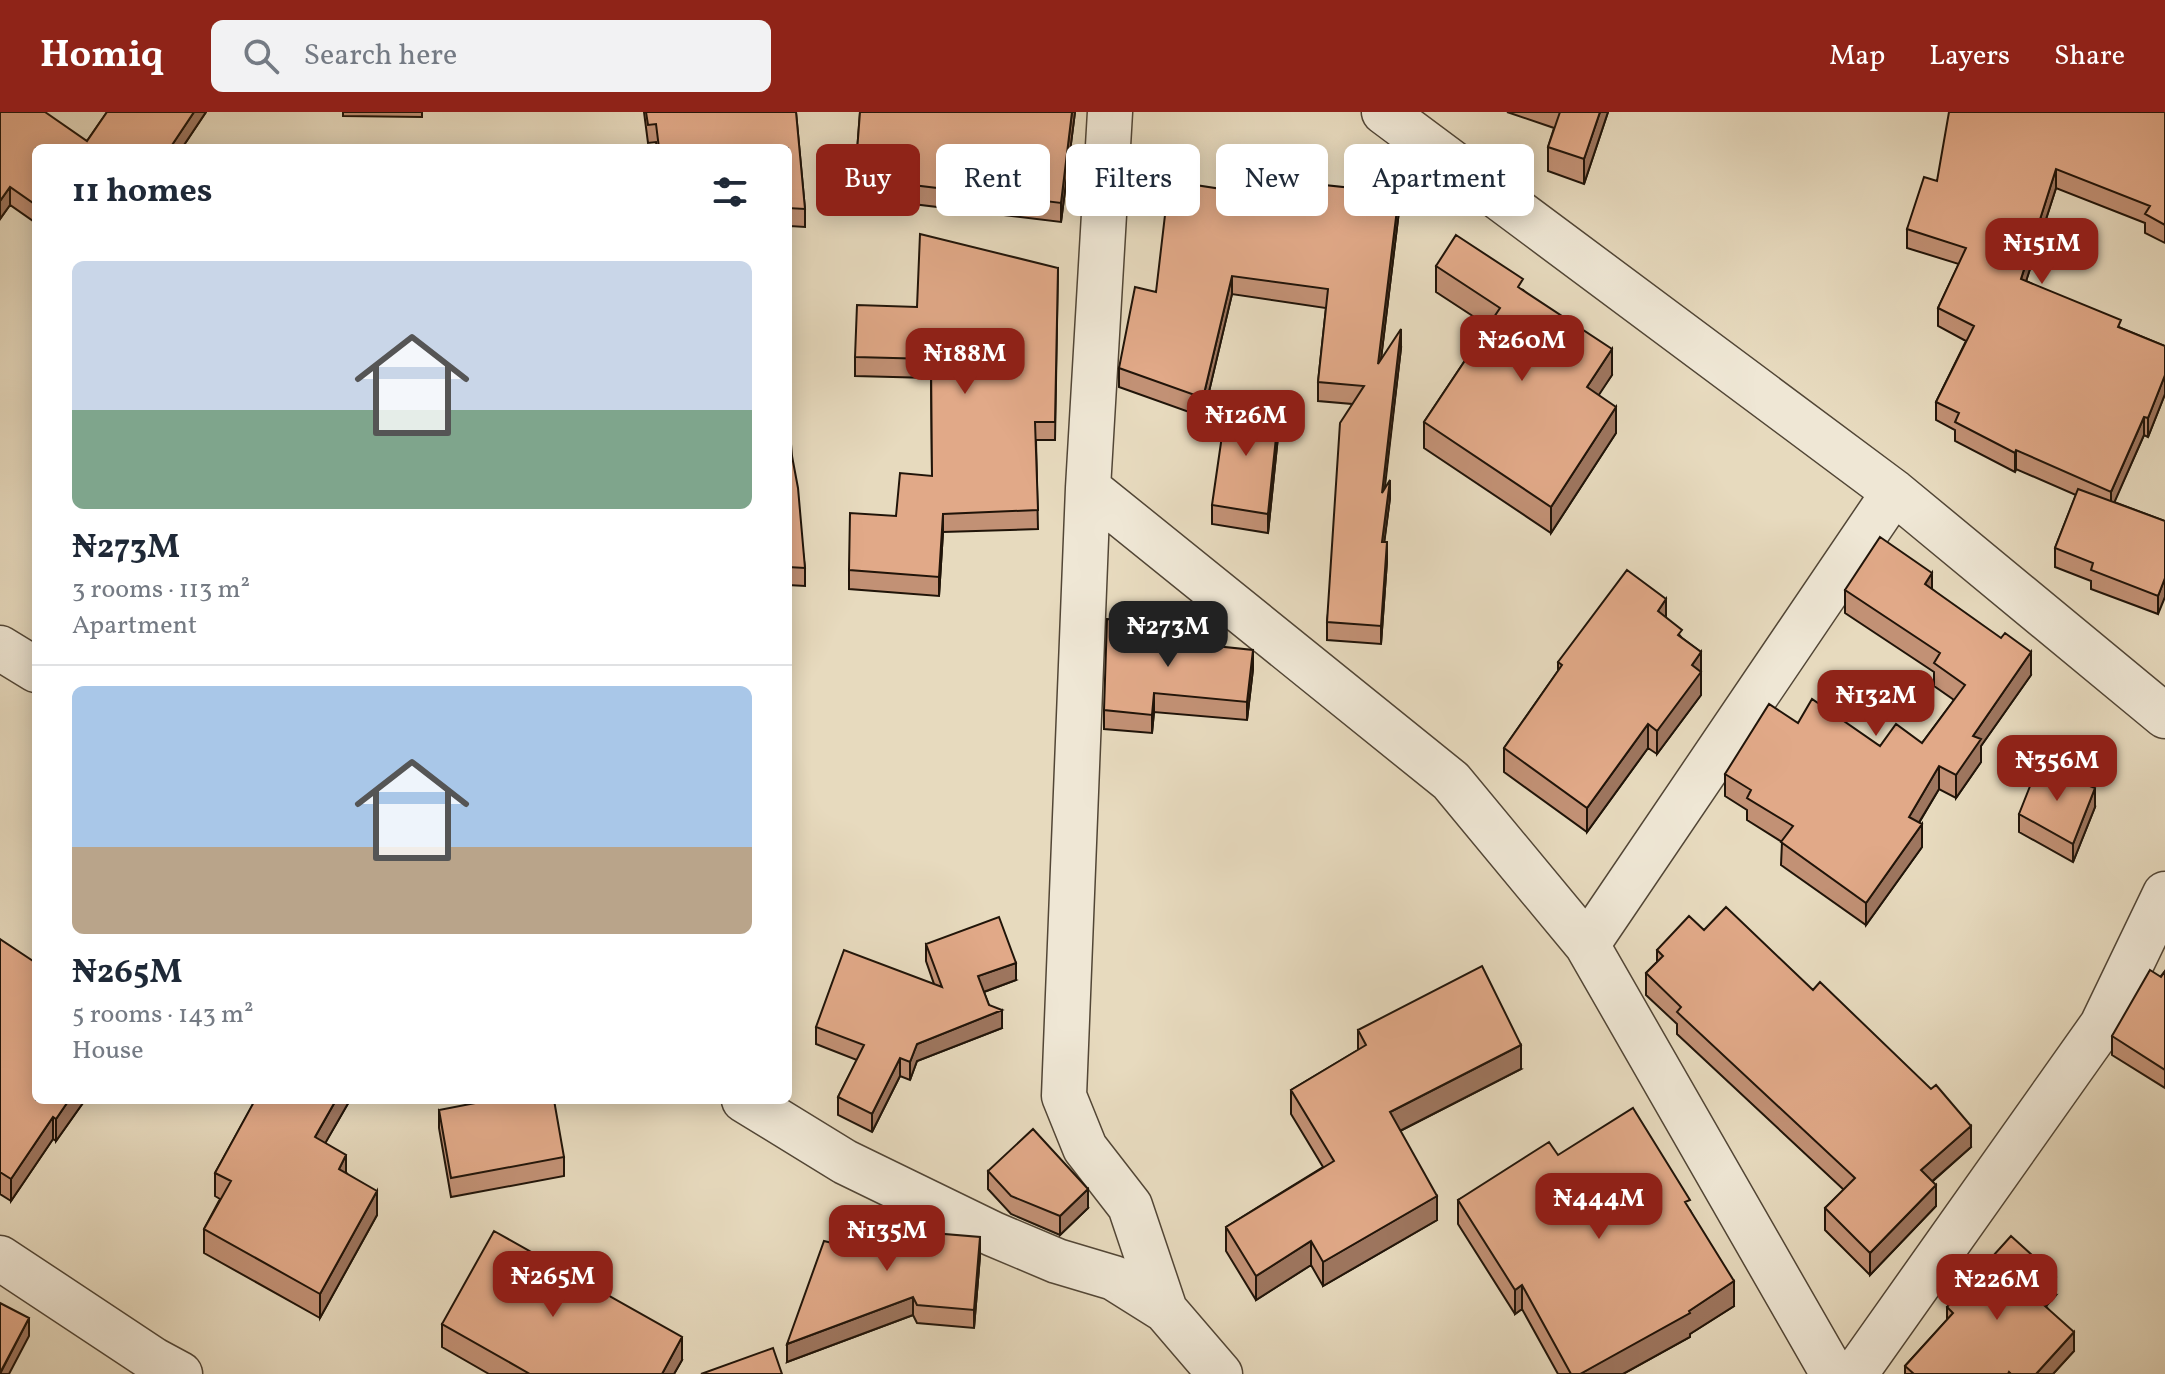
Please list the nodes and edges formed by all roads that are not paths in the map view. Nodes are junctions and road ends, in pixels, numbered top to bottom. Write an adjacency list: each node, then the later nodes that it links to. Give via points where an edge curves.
1 (1110, 112): 3 (street)
2 (1384, 112): 4 (street)
3 (1088, 488): 9 (street, via 1451,781); 12 (street, via 1064,1096 1085,1148 1130,1206)
4 (1894, 492): 7 (street); 9 (street)
5 (0, 648): 6 (street)
6 (32, 668)
7 (2165, 716)
8 (2165, 894): 16 (street, via 2102,1025)
9 (1587, 945): 15 (street)
10 (751, 1104): 12 (street, via 845,1162 993,1234 1114,1278)
11 (0, 1258): 13 (street)
12 (1165, 1310): 14 (street)
13 (180, 1374)
14 (1220, 1374)
15 (1833, 1374)
16 (1855, 1374)

